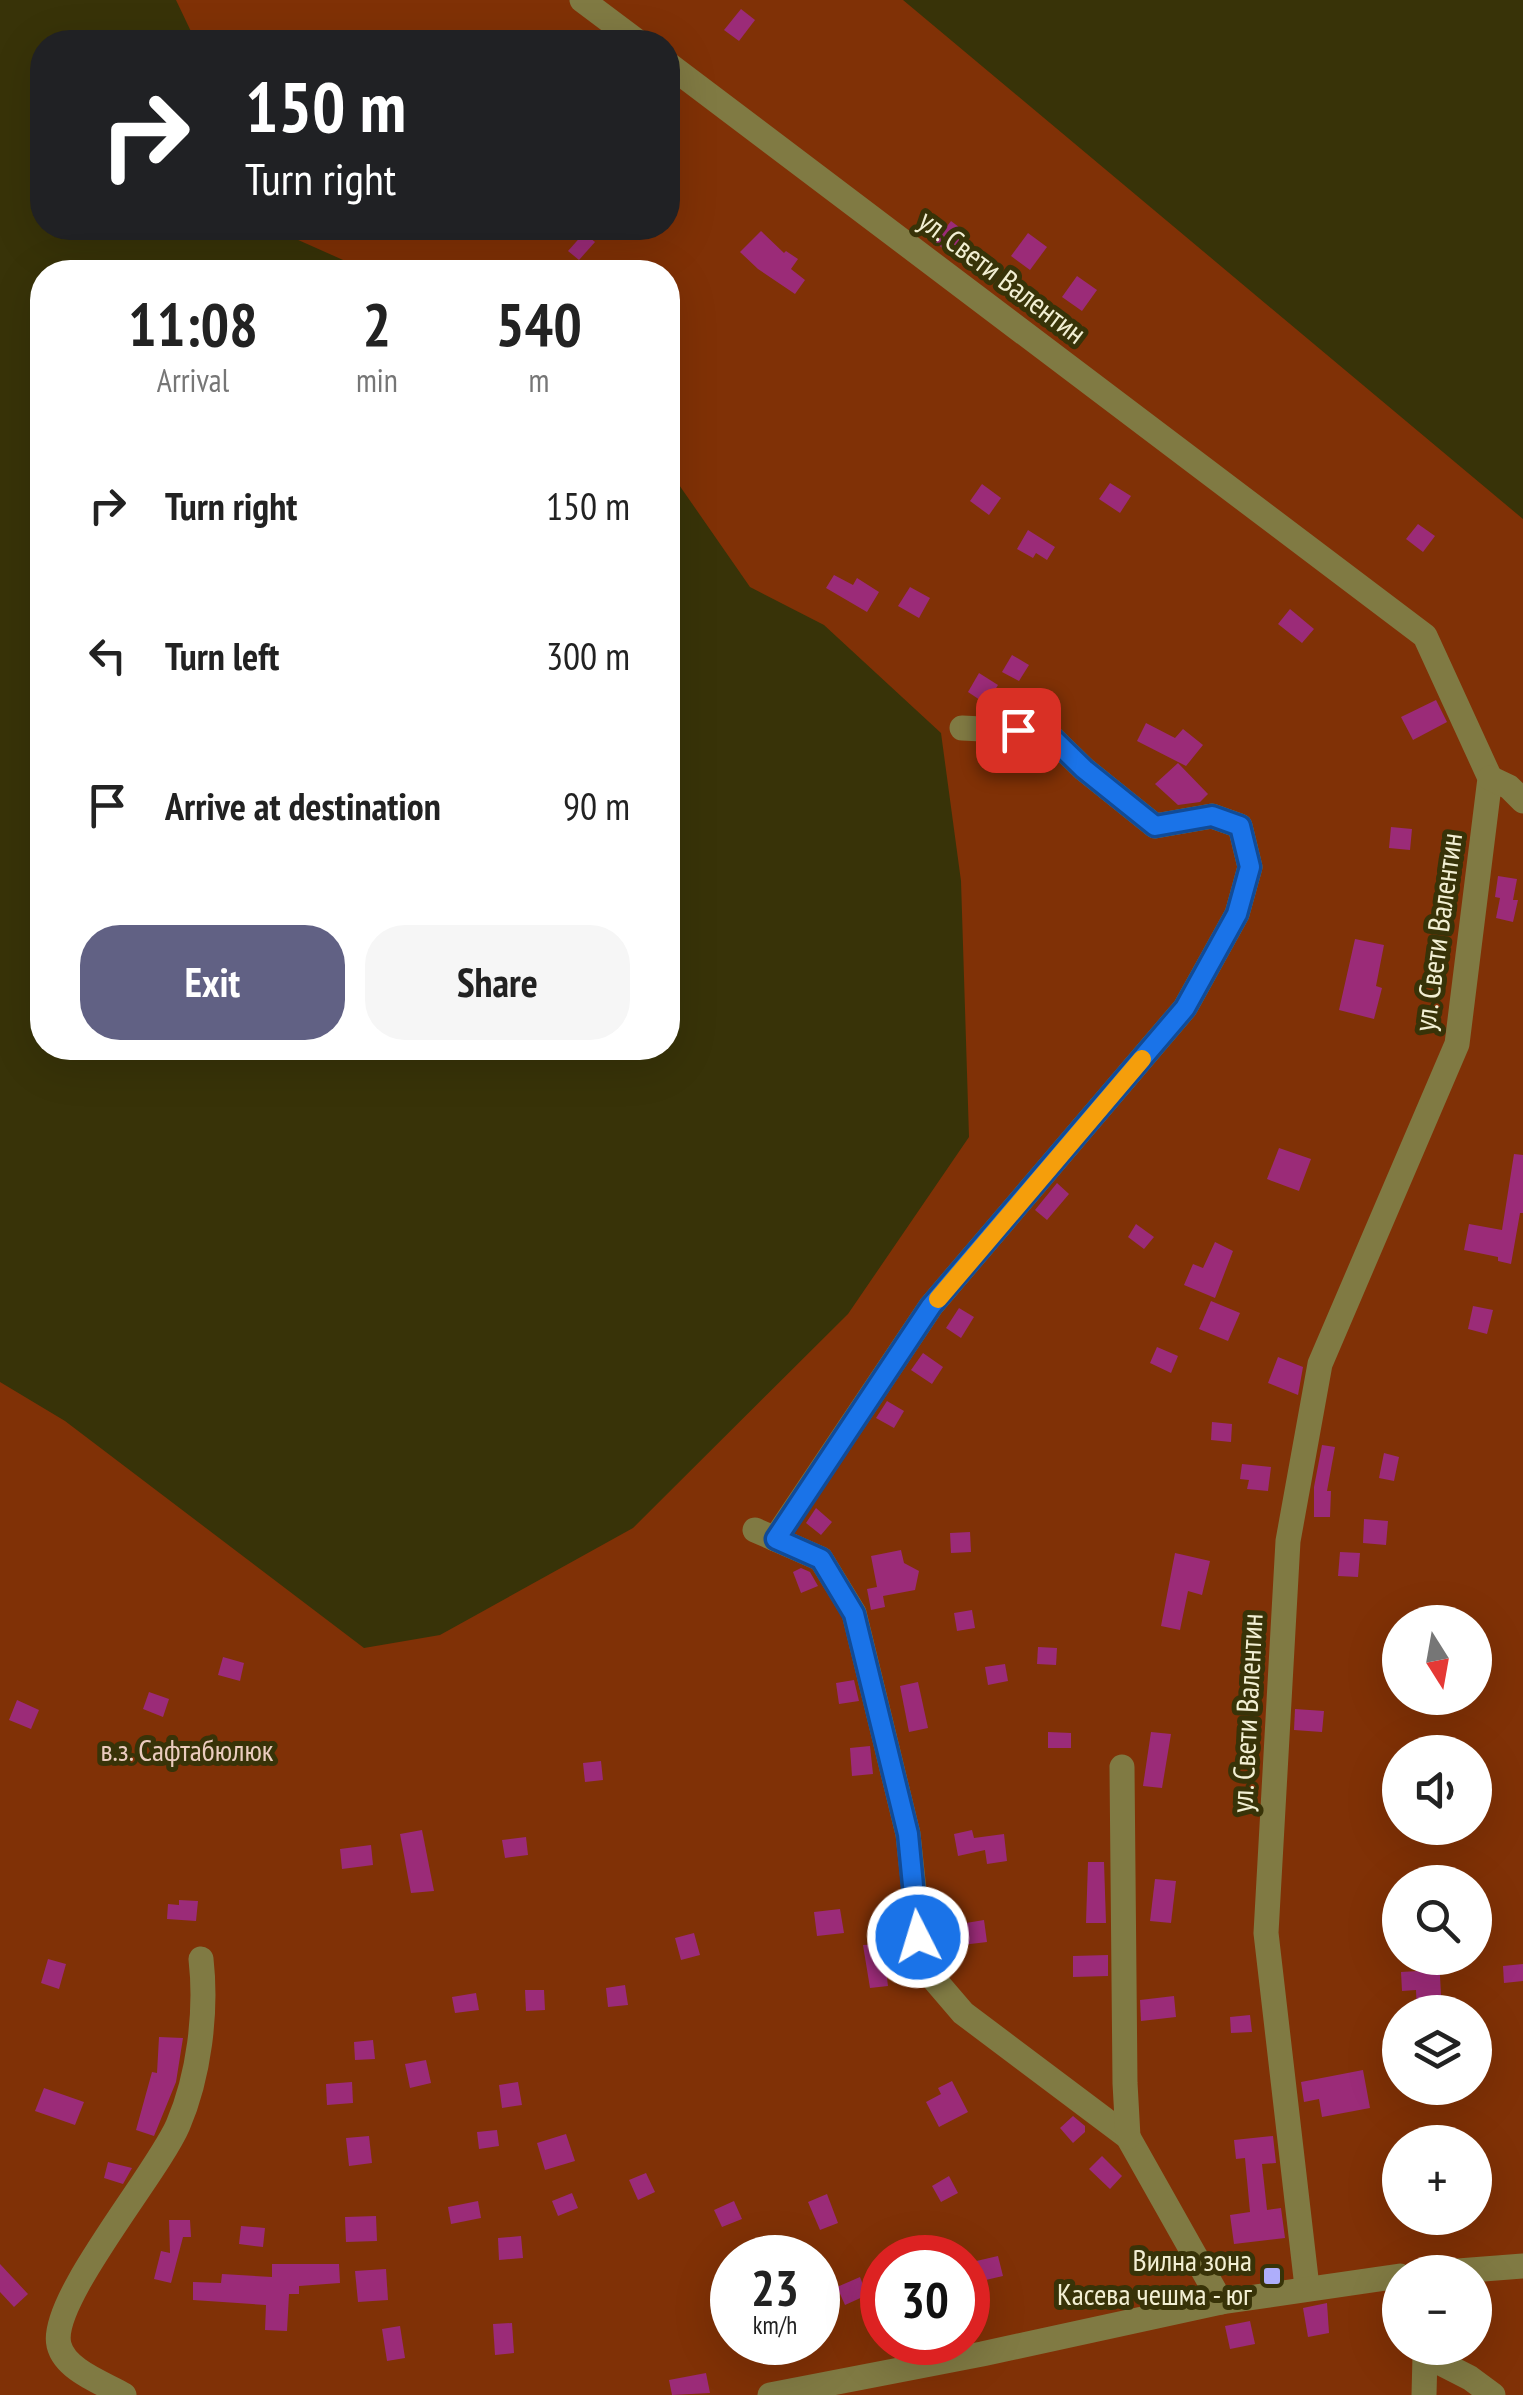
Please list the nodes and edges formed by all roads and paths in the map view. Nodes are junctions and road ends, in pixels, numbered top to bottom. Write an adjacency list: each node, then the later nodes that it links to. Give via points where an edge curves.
1 (582, 0): 2 (street)
2 (622, 30)
3 (680, 73): 5 (street, ул. Свети Валентин, via 1425,636)
4 (962, 728): 9 (street, via 1046,732 1155,826 1212,816 1240,826 1250,867 1237,914 1185,1008 931,1306 765,1534 821,1559 854,1614 908,1834 918,1937 933,1978 962,2013)
5 (1490, 778): 6 (street); 13 (street, ул. Свети Валентин, via 1457,1044 1320,1364 1288,1540 1266,1933)
6 (1523, 801)
7 (1122, 1767): 9 (street)
8 (201, 1959): 17 (street, via 203,2007 179,2123 156,2169 87,2267 59,2326 58,2342 73,2366)
9 (1128, 2137): 14 (street)
10 (1523, 2266): 11 (street)
11 (1492, 2268)
12 (1382, 2278): 13 (street)
13 (1307, 2287): 14 (street)
14 (1222, 2302): 18 (street)
15 (1424, 2365): 19 (street)
16 (1448, 2365): 20 (street)
17 (124, 2395)
18 (770, 2395)
19 (1424, 2395)
20 (1493, 2395)

